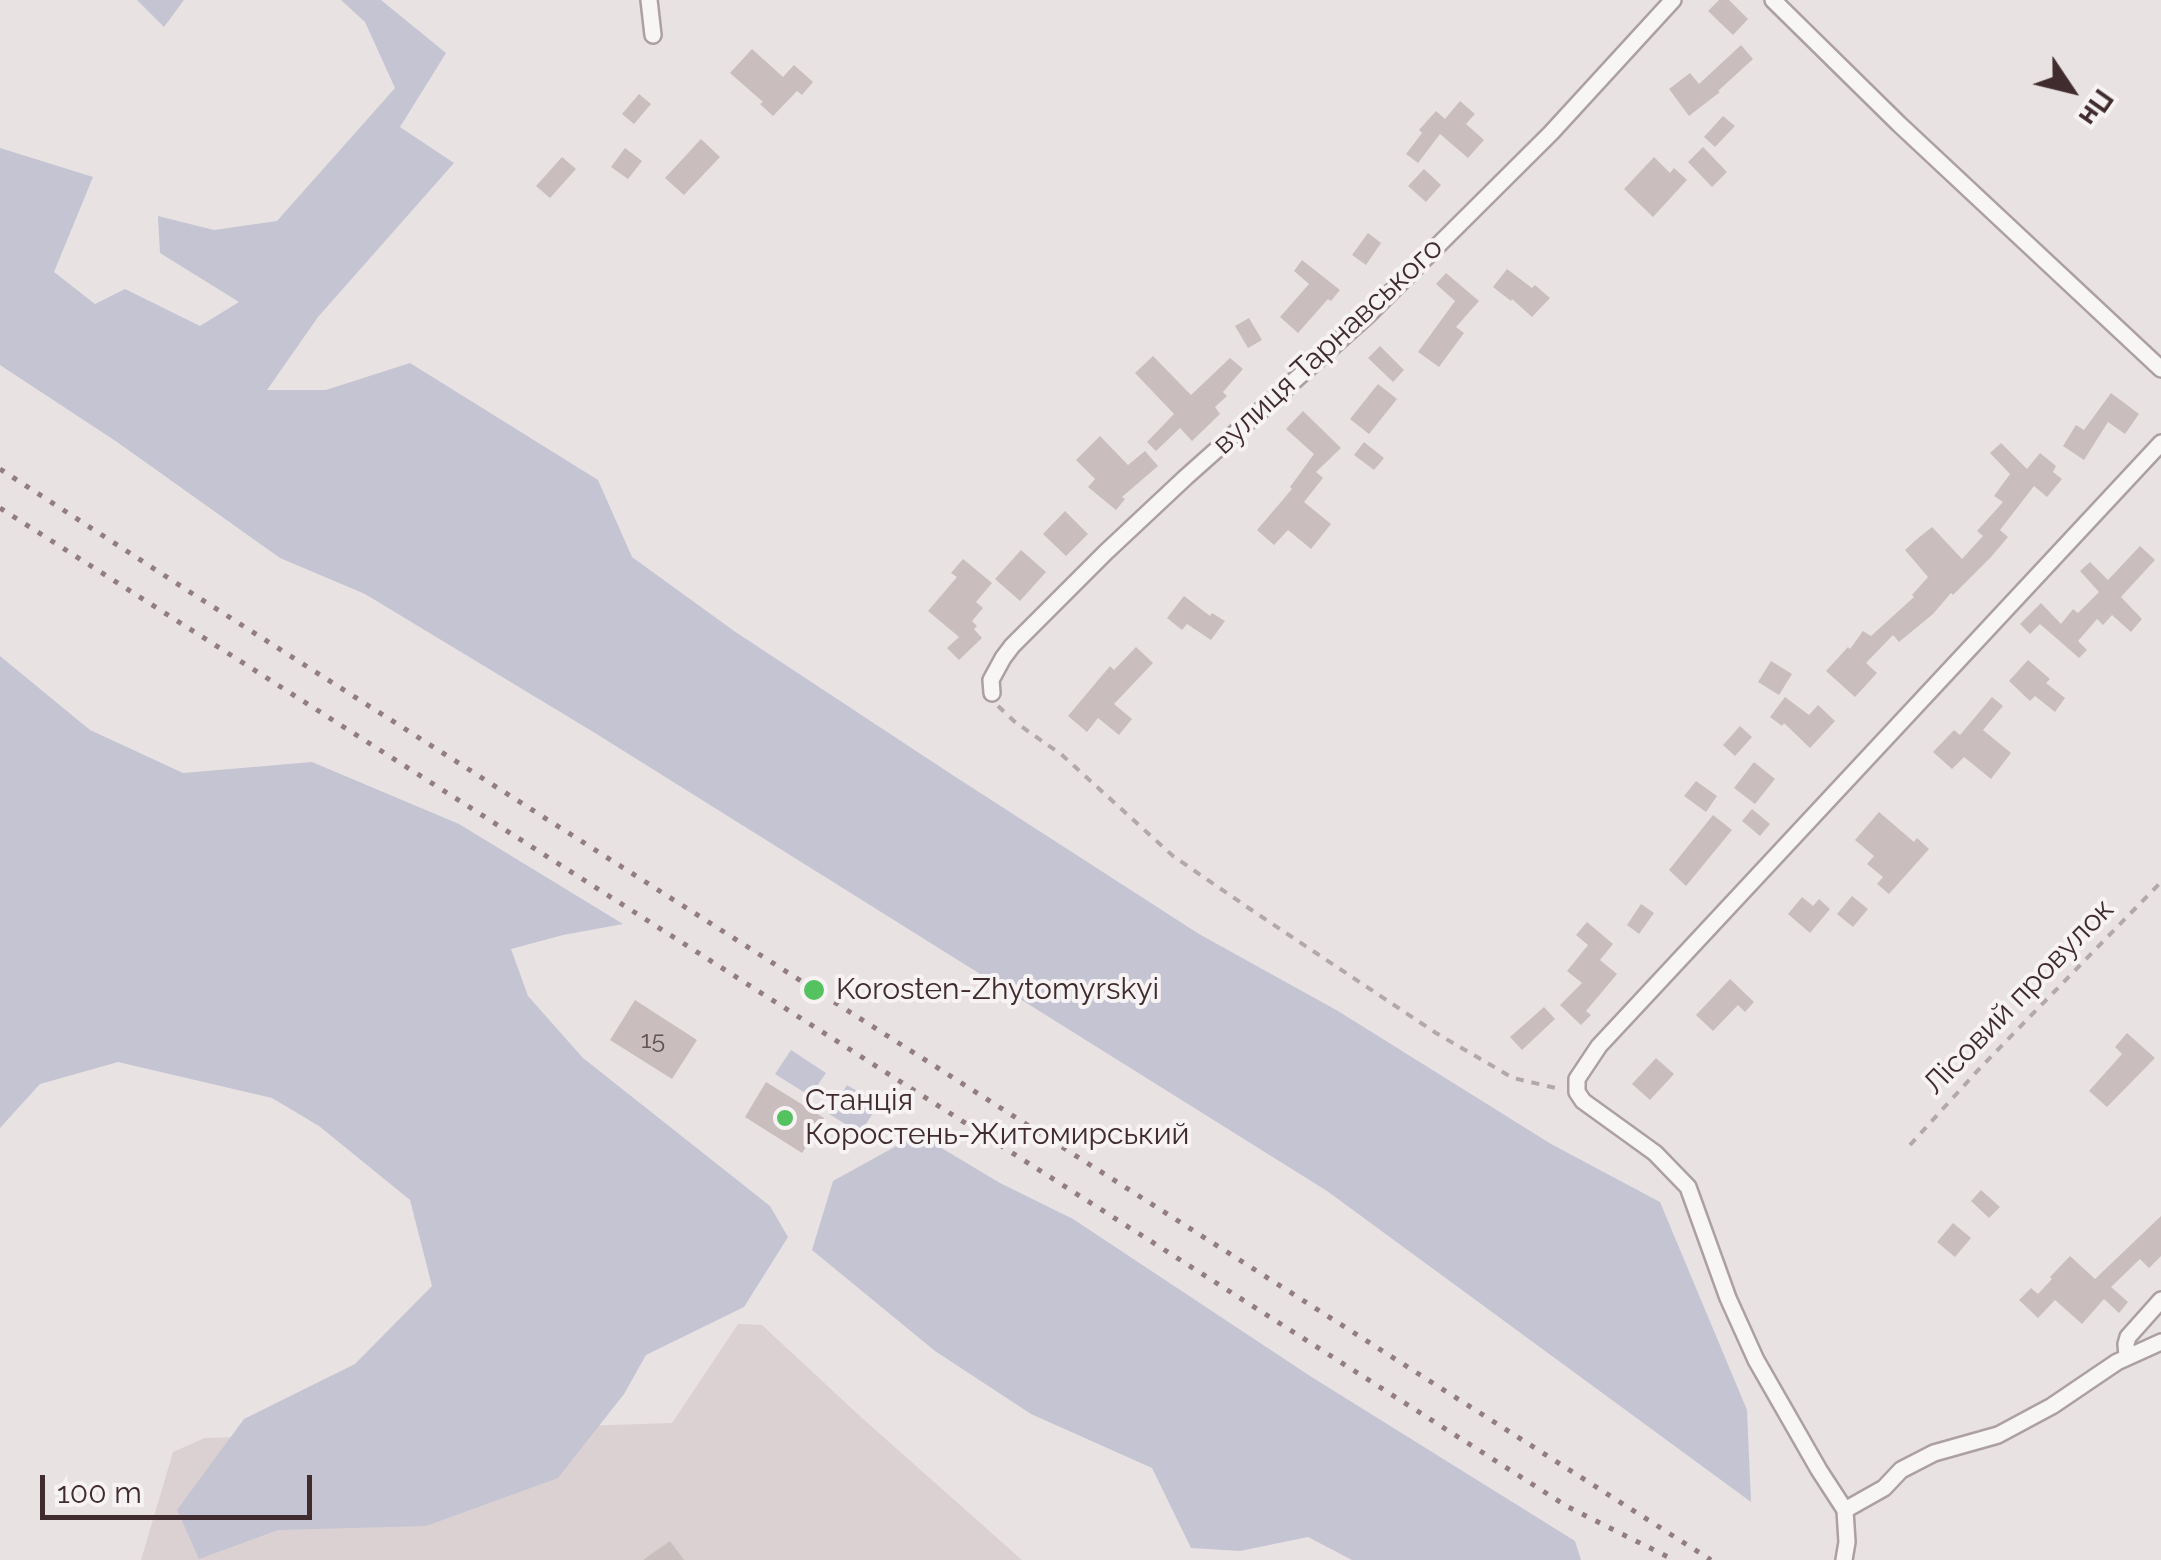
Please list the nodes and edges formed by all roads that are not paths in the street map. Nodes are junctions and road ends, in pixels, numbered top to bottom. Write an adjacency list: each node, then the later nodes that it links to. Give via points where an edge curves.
1 (649, 0): 4 (street)
2 (1673, 0): 7 (street, вулиця Тарнавського, via 1368,315 1186,477 1012,646 991,680)
3 (1773, 0): 5 (street)
4 (653, 35)
5 (2161, 369)
6 (2161, 444): 11 (street, via 1599,1046 1576,1079 1583,1102 1656,1153 1688,1187 1756,1360)
7 (992, 693)
8 (2161, 1300): 10 (street, via 2128,1337)
9 (2161, 1342): 10 (street)
10 (2127, 1358): 11 (street, via 1998,1435 1901,1470)
11 (1845, 1510): 12 (street)
12 (1844, 1560)

